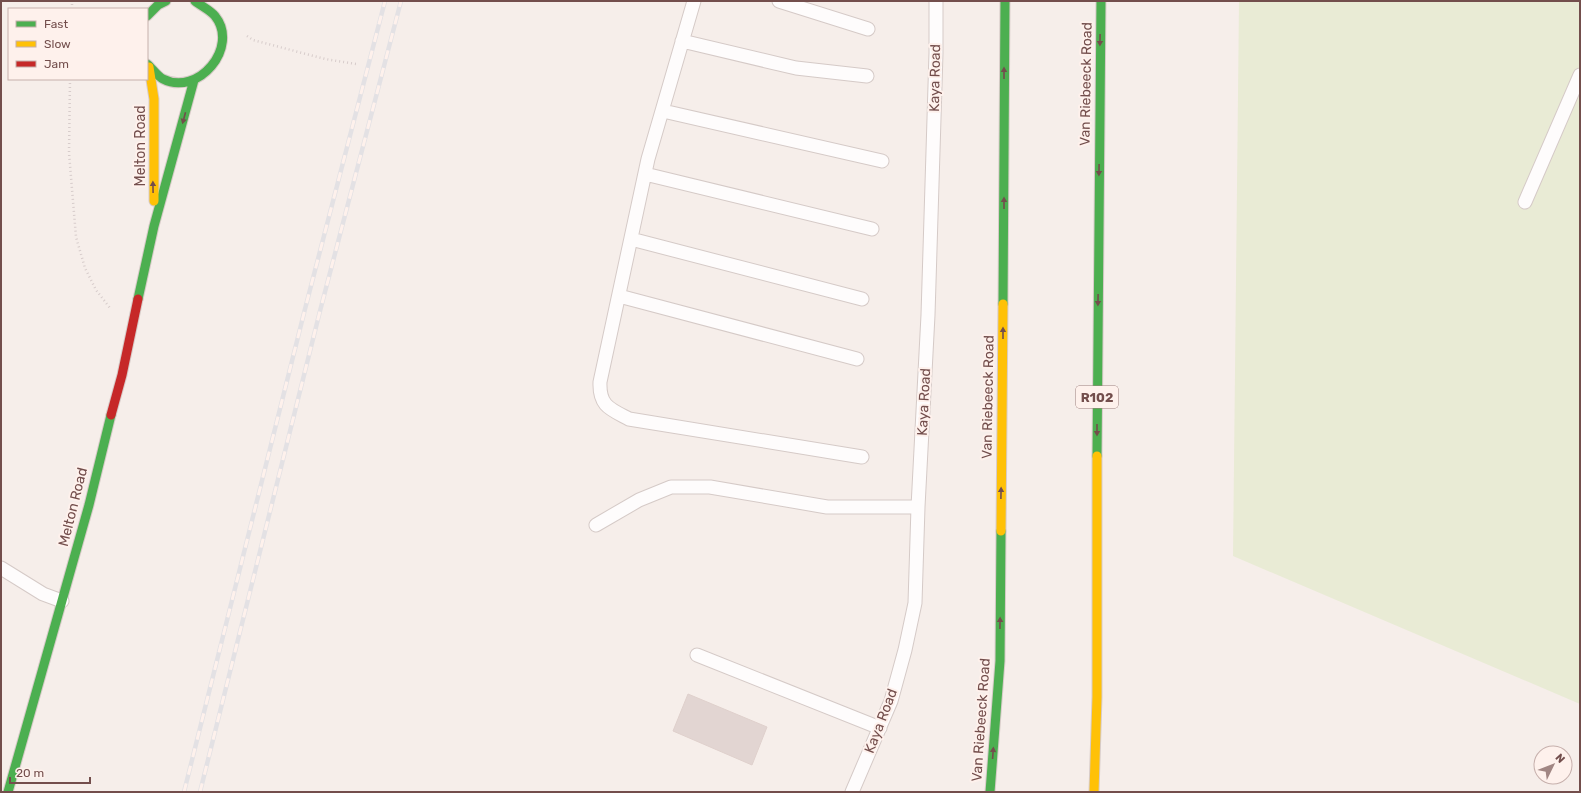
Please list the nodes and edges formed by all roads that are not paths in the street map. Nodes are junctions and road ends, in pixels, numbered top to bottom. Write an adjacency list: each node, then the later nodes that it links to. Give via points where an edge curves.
1 (166, 1): 10 (main road)
2 (195, 1): 9 (main road)
3 (213, 1): 9 (main road)
4 (694, 1): 12 (lane)
5 (779, 1): 11 (lane)
6 (936, 1): 28 (lane, Kaya Road, via 928,315)
7 (1005, 1): 36 (main road, Van Riebeeck Road, one-way to 7, via 1000,661)
8 (1100, 1): 37 (main road, Van Riebeeck Road / R102, one-way to 37, via 1097,697)
9 (211, 11): 16 (main road, via 220,27 221,52 212,68)
10 (148, 15)
11 (868, 29)
12 (682, 41): 15 (lane, via 796,68); 17 (lane)
13 (148, 66): 16 (main road, via 158,76 169,80); 21 (main road, Melton Road, one-way to 13, via 154,99)
14 (1580, 75): 20 (lane)
15 (867, 76)
16 (194, 80): 21 (main road, Melton Road, one-way to 21)
17 (662, 111): 18 (lane); 19 (lane)
18 (882, 161)
19 (645, 174): 22 (lane); 23 (lane)
20 (1526, 202)
21 (154, 226): 31 (main road, Melton Road, via 122,376)
22 (872, 229)
23 (631, 239): 24 (lane); 25 (lane)
24 (619, 296): 26 (lane); 27 (lane, via 599,394 602,402 611,410 629,419)
25 (862, 299)
26 (857, 359)
27 (862, 457)
28 (918, 507): 29 (lane, via 827,507 710,486 671,487 639,500); 33 (lane, Kaya Road, via 915,603 891,701)
29 (596, 525)
30 (1, 568): 31 (lane, via 43,594)
31 (62, 600): 34 (main road, Melton Road)
32 (697, 656): 33 (lane)
33 (880, 728): 35 (lane, Kaya Road)
34 (8, 792)
35 (852, 792)
36 (990, 792)
37 (1094, 792)

